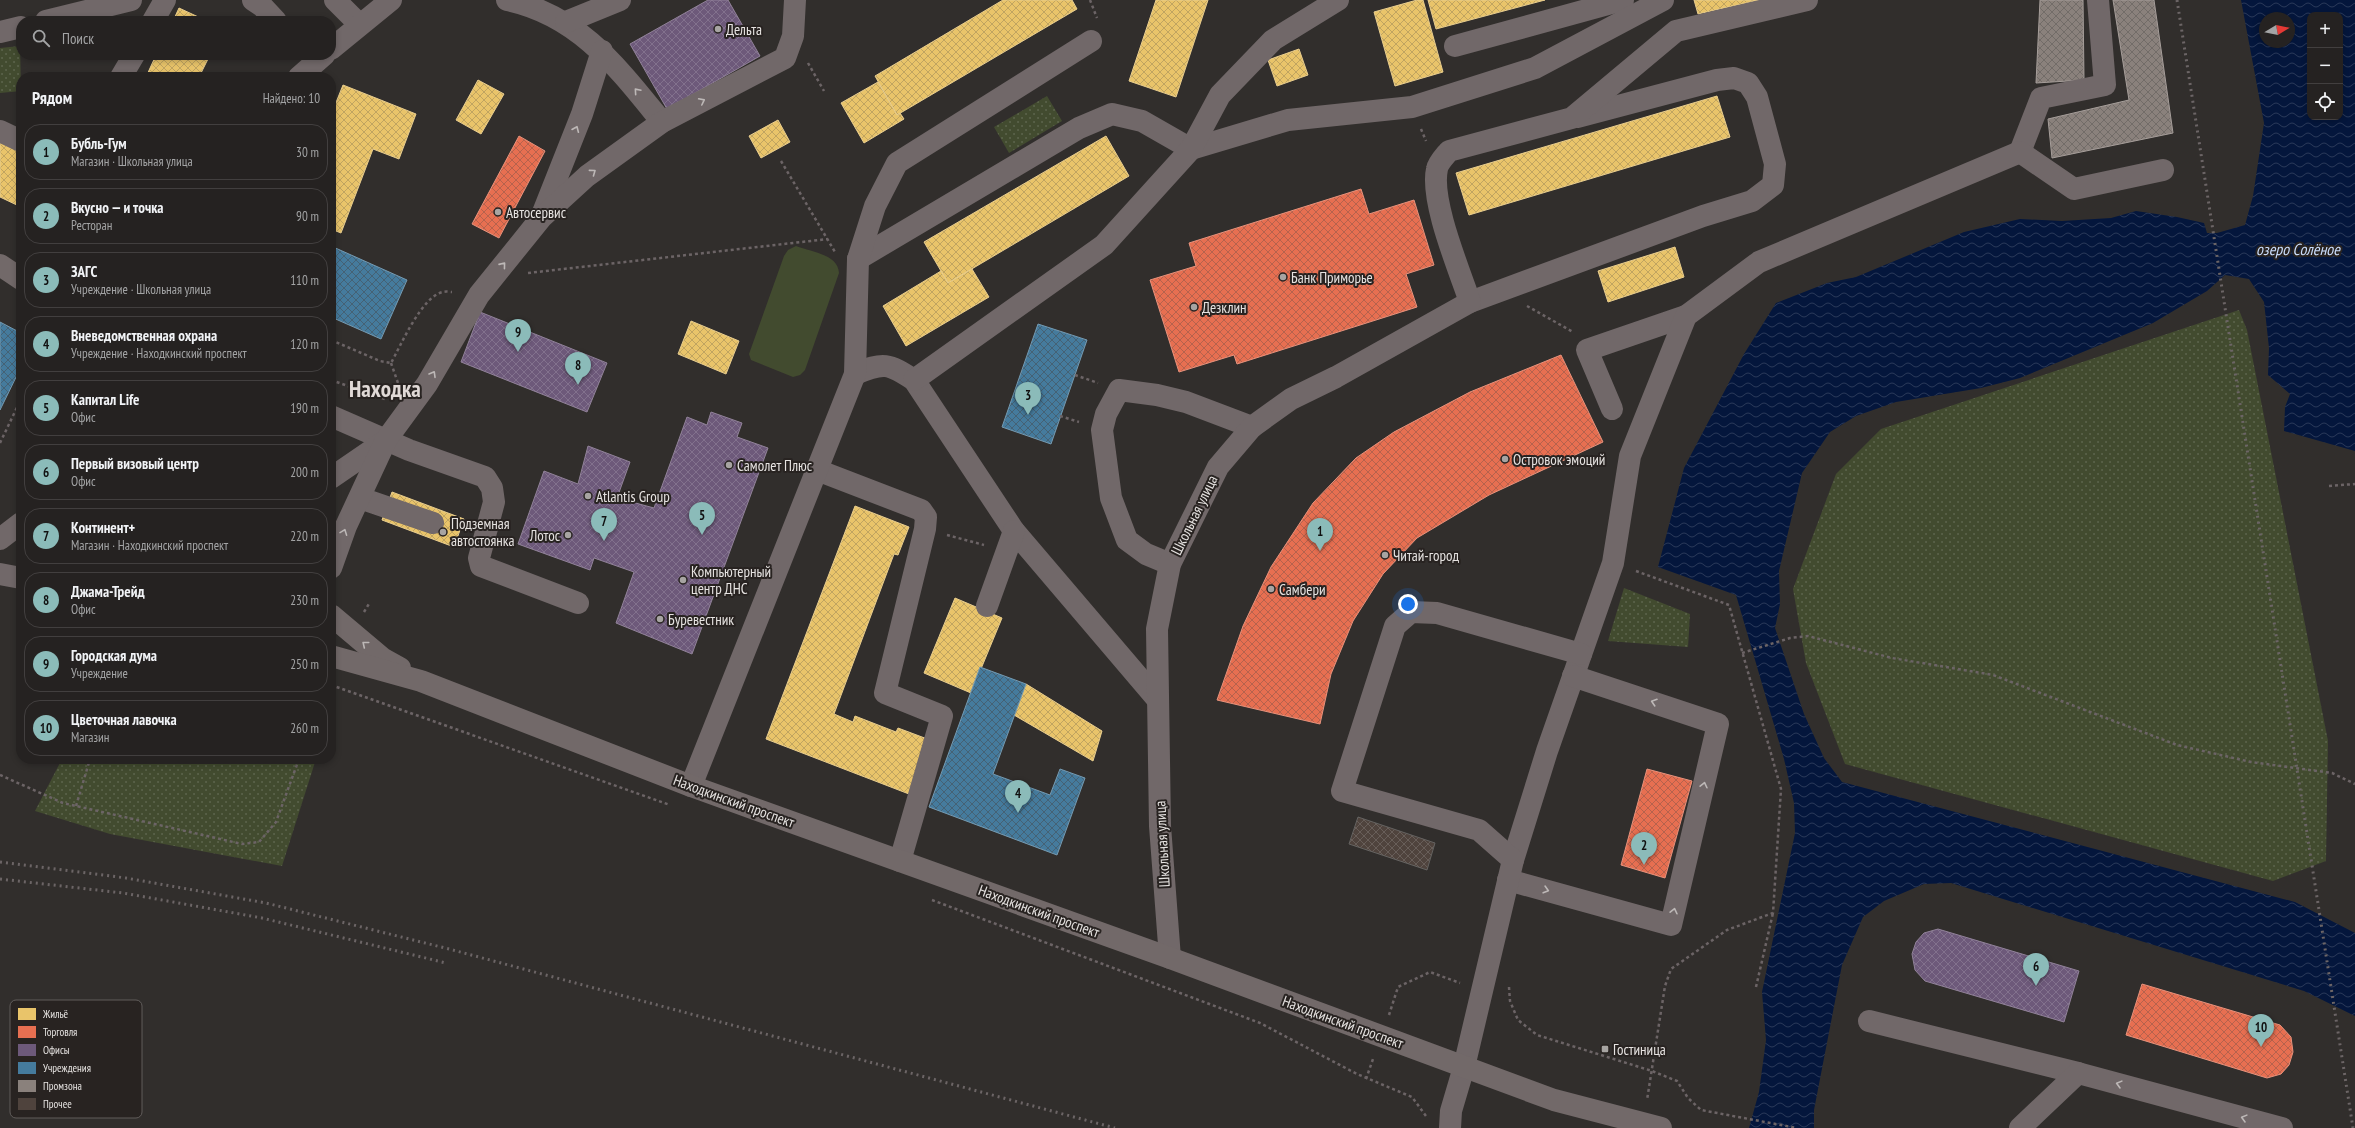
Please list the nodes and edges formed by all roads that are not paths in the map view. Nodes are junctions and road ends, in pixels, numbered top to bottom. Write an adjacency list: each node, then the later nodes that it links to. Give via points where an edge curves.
1 (131, 0): 15 (street)
2 (165, 0): 16 (street)
3 (253, 0): 17 (street)
4 (335, 0): 19 (street)
5 (391, 0): 19 (street)
6 (507, 0): 18 (street, via 523,3)
7 (620, 0): 18 (street)
8 (795, 0): 30 (street, one-way to 8, via 785,58 793,36)
9 (1338, 0): 33 (street, via 1273,40 1220,95)
10 (1623, 0): 25 (street)
11 (1663, 0): 33 (street, via 1535,68 1412,107 1288,120)
12 (1668, 0): 21 (street)
13 (1808, 0): 21 (street)
14 (2098, 0): 34 (street, via 2105,85 2041,98)
15 (66, 16)
16 (156, 16)
17 (271, 16)
18 (566, 22): 26 (street)
19 (359, 24): 24 (street)
20 (16, 28): 22 (street)
21 (1676, 31): 29 (street)
22 (0, 32)
23 (1090, 41): 37 (street, via 897,163 875,206)
24 (336, 45)
25 (1455, 46)
26 (602, 51): 30 (street, one-way to 26); 36 (street, one-way to 26, via 582,114)
27 (131, 60): 28 (street)
28 (124, 72)
29 (1572, 118): 41 (street, Школьная улица, via 1449,152 1437,168 1437,190 1442,214); 41 (street, Школьная улица, via 1717,80 1734,78 1748,83 1758,97 1775,164 1772,185 1752,201 1703,216)
30 (662, 122): 36 (street, one-way to 30, via 587,176)
31 (0, 131): 32 (street)
32 (16, 139)
33 (1191, 149): 37 (street, via 1142,121 1112,114 1079,128); 44 (street, via 1104,245)
34 (2020, 152): 35 (street, via 2074,189); 42 (street, via 1759,262)
35 (2163, 170)
36 (541, 218): 50 (street, one-way to 36, via 427,384 479,295)
37 (858, 259): 43 (street)
38 (0, 264): 39 (main road); 40 (main road)
39 (16, 272)
40 (16, 275)
41 (1470, 302): 48 (street, Школьная улица, via 1292,400)
42 (1686, 316): 45 (street, via 1587,350); 65 (street, via 1630,456 1613,563)
43 (855, 374): 44 (street, via 874,366 893,366); 51 (street)
44 (914, 380): 56 (street)
45 (1612, 409)
46 (336, 418): 47 (street)
47 (354, 426): 49 (street); 50 (street)
48 (1252, 427): 59 (street, Школьная улица, via 1218,467); 59 (street, via 1186,402 1119,390 1106,414 1102,430 1111,498 1128,540 1146,554)
49 (336, 428)
50 (386, 440): 52 (street); 53 (street); 62 (street, via 485,477 492,488 494,502 479,558 481,566)
51 (817, 470): 70 (street); 71 (street, via 922,510 926,517 885,693 942,716)
52 (336, 475)
53 (360, 498): 54 (street); 58 (street, one-way to 53)
54 (433, 522)
55 (16, 524): 57 (street)
56 (1014, 531): 63 (street); 69 (street)
57 (0, 539)
58 (336, 556)
59 (1170, 564): 69 (street, Школьная улица, via 1158,629)
60 (0, 574): 61 (street)
61 (16, 577)
62 (578, 604)
63 (987, 606)
64 (336, 619): 68 (main road, Находкинский проспект, one-way to 64, via 382,658)
65 (1581, 654): 67 (street); 72 (street, via 1437,613 1411,612 1394,626 1342,791 1479,830)
66 (336, 657): 68 (main road, Находкинский проспект)
67 (1573, 676): 72 (street); 72 (street, one-way to 67, via 1671,925 1718,724)
68 (421, 681): 70 (main road, Находкинский проспект)
69 (1158, 700): 73 (street, Школьная улица, via 1160,826)
70 (691, 786): 71 (main road, Находкинский проспект)
71 (900, 861): 73 (main road, Находкинский проспект)
72 (1511, 870): 75 (street)
73 (1170, 958): 75 (main road, Находкинский проспект)
74 (1869, 1021): 76 (street)
75 (1464, 1067): 77 (street, via 1451,1111); 78 (main road, Находкинский проспект, via 1554,1100)
76 (2078, 1073): 79 (street); 80 (street, one-way to 76)
77 (1450, 1128)
78 (1661, 1128)
79 (2020, 1128)
80 (2282, 1128)

